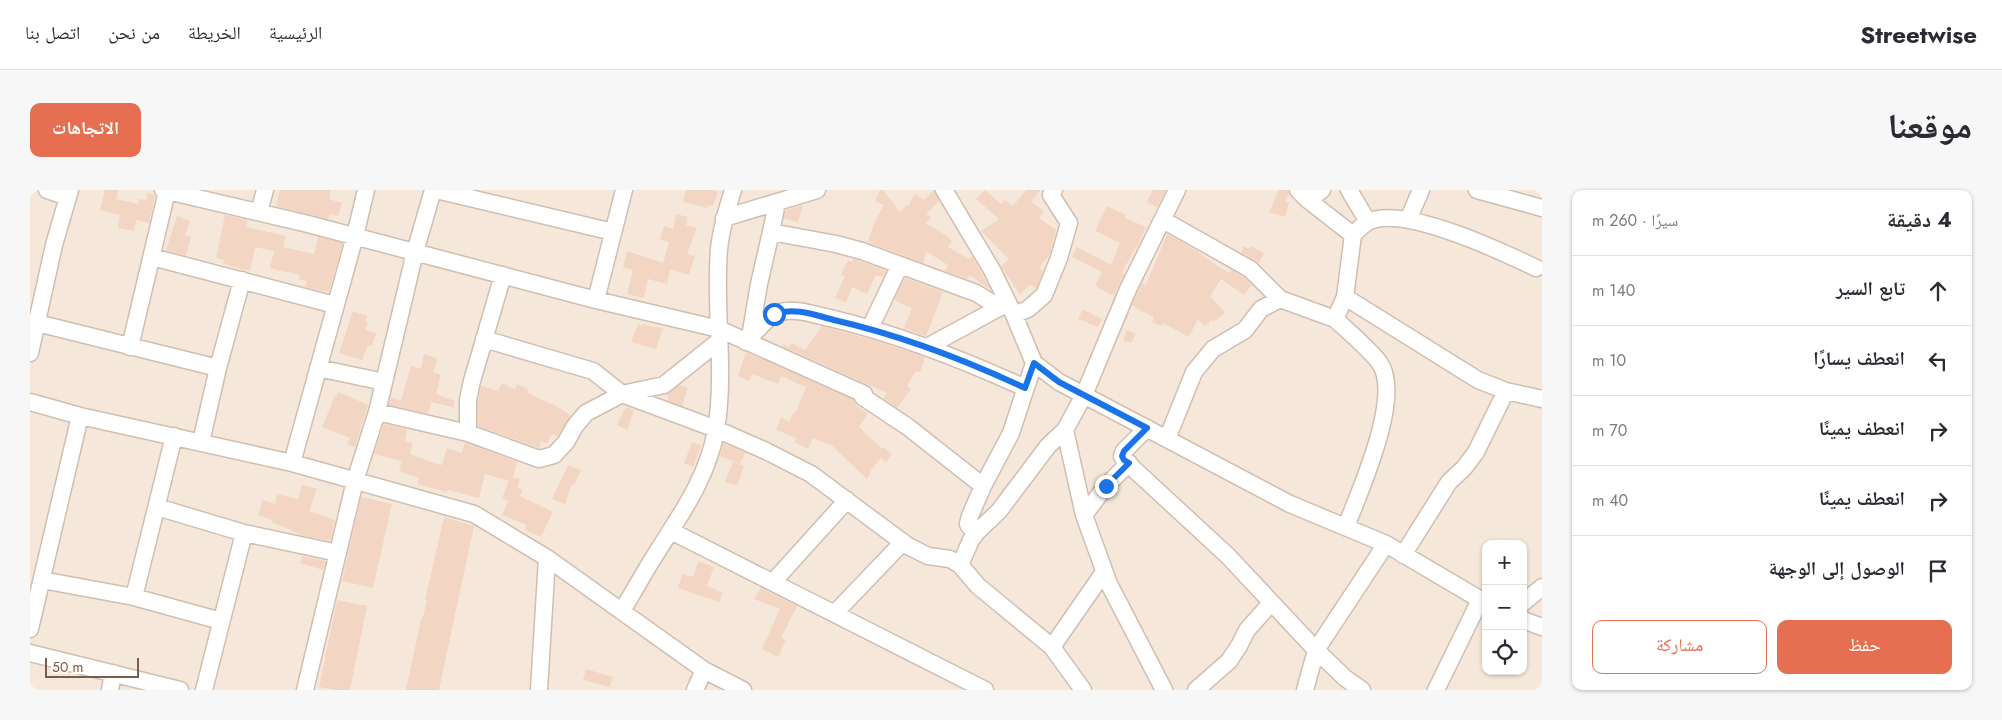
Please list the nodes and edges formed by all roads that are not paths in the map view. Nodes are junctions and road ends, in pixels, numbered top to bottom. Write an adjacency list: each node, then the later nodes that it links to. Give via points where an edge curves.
1 (46, 190): 16 (street)
2 (165, 190): 20 (street); 30 (street)
3 (265, 190): 20 (street)
4 (366, 190): 28 (street)
5 (434, 190): 25 (street); 29 (street)
6 (624, 190): 25 (street)
7 (733, 190): 21 (street)
8 (817, 190): 18 (street)
9 (944, 190): 39 (street, via 992,270)
10 (1054, 190): 39 (street, via 1050,194 1069,223 1059,258 1044,295 1028,309)
11 (1176, 190): 22 (street)
12 (1322, 190): 17 (street)
13 (1349, 190): 24 (street)
14 (1421, 190): 23 (street)
15 (1477, 190): 19 (street)
16 (69, 193): 41 (street)
17 (1303, 195): 27 (street)
18 (777, 203): 21 (street); 26 (street)
19 (1542, 208)
20 (259, 212): 28 (street)
21 (724, 218): 43 (street, via 719,249)
22 (1163, 220): 36 (street, via 1250,269); 56 (street, via 1129,287)
23 (1408, 220): 24 (street); 32 (street, via 1441,228)
24 (1368, 222): 27 (street)
25 (613, 232): 37 (street)
26 (771, 232): 31 (street, via 836,244); 45 (street)
27 (1353, 235): 35 (street)
28 (355, 236): 29 (street); 38 (street)
29 (415, 252): 33 (street); 52 (street)
30 (152, 257): 34 (street); 46 (street)
31 (900, 265): 39 (street); 42 (street)
32 (1536, 268)
33 (503, 275): 37 (street); 44 (street)
34 (242, 280): 38 (street); 50 (street)
35 (1345, 297): 40 (street); 54 (street, via 1478,380)
36 (1280, 299): 40 (street); 66 (street, via 1260,309 1245,330 1213,349 1194,372)
37 (596, 300): 43 (street)
38 (335, 304): 51 (street)
39 (1007, 308): 47 (street); 49 (street)
40 (1335, 319): 75 (street, via 1380,362 1387,384 1382,430)
41 (37, 323): 46 (street); 48 (street)
42 (870, 328): 45 (street, via 802,312 783,311 774,314); 47 (street)
43 (719, 335): 45 (street); 55 (street, via 664,385); 62 (street, via 721,380)
44 (484, 339): 55 (street, via 593,371); 64 (street, via 468,400)
45 (748, 339): 71 (street, via 864,394 863,397 908,427)
46 (130, 347): 50 (street)
47 (927, 347): 53 (street)
48 (30, 354)
49 (1034, 363): 53 (street); 56 (street, via 1059,382)
50 (218, 368): 67 (street)
51 (318, 368): 52 (street); 68 (street)
52 (384, 382): 59 (street)
53 (1025, 388): 71 (street, via 1011,433)
54 (1506, 391): 57 (street); 82 (street, via 1476,452 1449,482)
55 (622, 394): 62 (street); 64 (street, via 586,412 554,455 539,459)
56 (1084, 395): 61 (street); 63 (street)
57 (1542, 399)
58 (30, 402): 60 (street)
59 (377, 412): 64 (street); 70 (street)
60 (80, 416): 65 (street); 86 (street)
61 (1147, 428): 66 (street); 69 (street, via 1124,451 1122,456)
62 (716, 429): 72 (street, via 811,474); 76 (street, via 701,477)
63 (1065, 430): 74 (street); 77 (street, via 1048,446 999,511)
64 (468, 433)
65 (174, 436): 67 (street); 73 (street)
66 (1167, 439): 75 (street, via 1290,504)
67 (201, 442): 68 (street)
68 (292, 463): 70 (street)
69 (1129, 463): 74 (street); 92 (street, via 1228,556)
70 (355, 481): 81 (street); 83 (street, via 474,514)
71 (983, 486): 77 (street, via 968,524)
72 (847, 500): 79 (street); 87 (street)
73 (156, 507): 78 (street); 89 (street)
74 (1084, 515): 85 (street)
75 (1346, 527): 80 (street)
76 (671, 531): 87 (street); 94 (street)
77 (977, 532): 84 (street)
78 (244, 533): 81 (street); 96 (street)
79 (903, 542): 84 (street, via 928,556 950,559); 95 (street)
80 (1386, 544): 82 (street); 101 (street)
81 (338, 553): 108 (street)
82 (1402, 555): 90 (street)
83 (547, 558): 94 (street); 109 (street)
84 (960, 565): 100 (street, via 978,586)
85 (1104, 572): 100 (street); 114 (street)
86 (42, 580): 89 (street); 99 (street)
87 (774, 582): 95 (street)
88 (1542, 587): 91 (street)
89 (134, 597): 96 (street)
90 (1482, 600)
91 (1527, 600)
92 (1271, 603): 101 (street); 115 (street, via 1247,630 1229,661)
93 (1482, 603): 118 (street)
94 (622, 611): 103 (street)
95 (835, 614): 112 (street)
96 (221, 621): 107 (street)
97 (1527, 621): 98 (street)
98 (1542, 627)
99 (30, 628)
100 (1052, 647): 113 (street)
101 (1316, 650): 116 (street); 117 (street, via 1344,678)
102 (30, 653): 104 (street)
103 (704, 670): 110 (street); 111 (street)
104 (113, 673): 105 (street); 106 (street)
105 (110, 690)
106 (180, 690)
107 (204, 690)
108 (305, 690)
109 (539, 690)
110 (695, 690)
111 (743, 690)
112 (985, 690)
113 (1083, 690)
114 (1164, 690)
115 (1196, 690)
116 (1305, 690)
117 (1362, 690)
118 (1436, 690)

